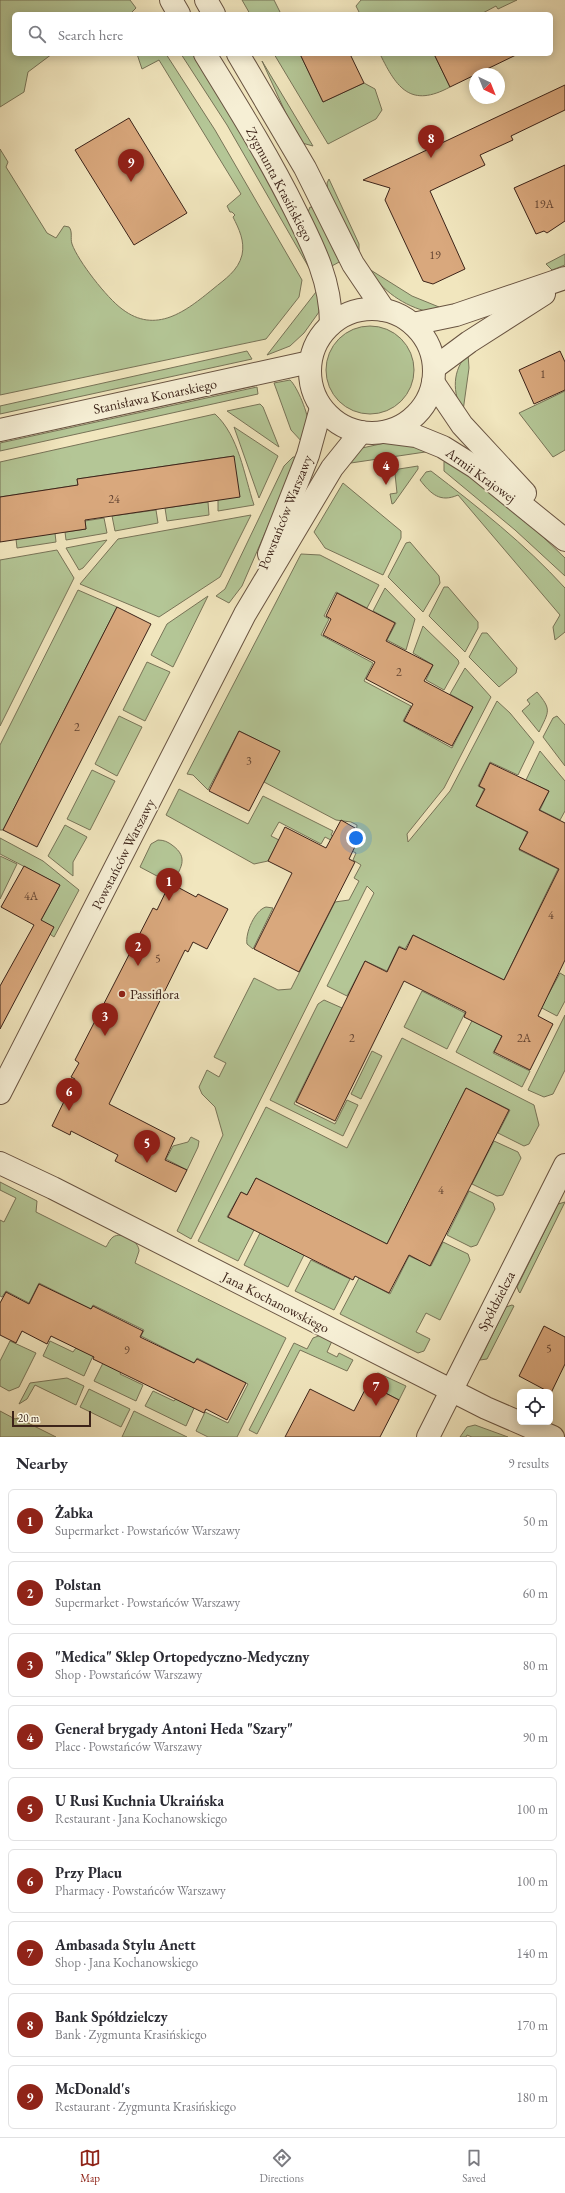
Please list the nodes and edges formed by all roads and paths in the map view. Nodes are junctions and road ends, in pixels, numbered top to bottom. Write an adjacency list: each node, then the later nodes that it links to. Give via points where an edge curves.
1 (171, 0): 3 (street)
2 (206, 0): 4 (street)
3 (179, 12)
4 (213, 12)
5 (205, 56): 10 (street, Zygmunta Krasińskiego, via 264,150 312,244 326,279 331,305)
6 (239, 56): 9 (street, Zygmunta Krasińskiego, via 305,168 353,264)
7 (565, 278): 11 (street, via 456,316)
8 (565, 281): 13 (street, via 469,342)
9 (384, 310): 10 (street, via 369,308 353,311); 11 (street, via 400,315)
10 (331, 324): 12 (street, via 317,341)
11 (413, 324): 13 (street, via 424,336 431,351)
12 (310, 362): 14 (street, via 311,386); 15 (street, Stanisława Konarskiego)
13 (433, 375): 17 (street, via 428,398 418,412 403,424); 18 (street, Armii Krajowej, via 462,425)
14 (321, 408): 16 (street, via 339,424); 20 (street, Powstańców Warszawy, via 308,455)
15 (0, 430)
16 (361, 432): 17 (street); 20 (street, Powstańców Warszawy, via 332,468)
17 (385, 432): 19 (street, Armii Krajowej, via 416,436 443,446 475,467)
18 (565, 536)
19 (565, 540)
20 (245, 614): 21 (street, Powstańców Warszawy)
21 (0, 1093)
22 (0, 1163): 24 (street, Jana Kochanowskiego)
23 (565, 1165): 24 (street, Spółdzielcza)
24 (451, 1391): 25 (street, Spółdzielcza); 26 (street, Jana Kochanowskiego)
25 (428, 1437)
26 (553, 1437)

